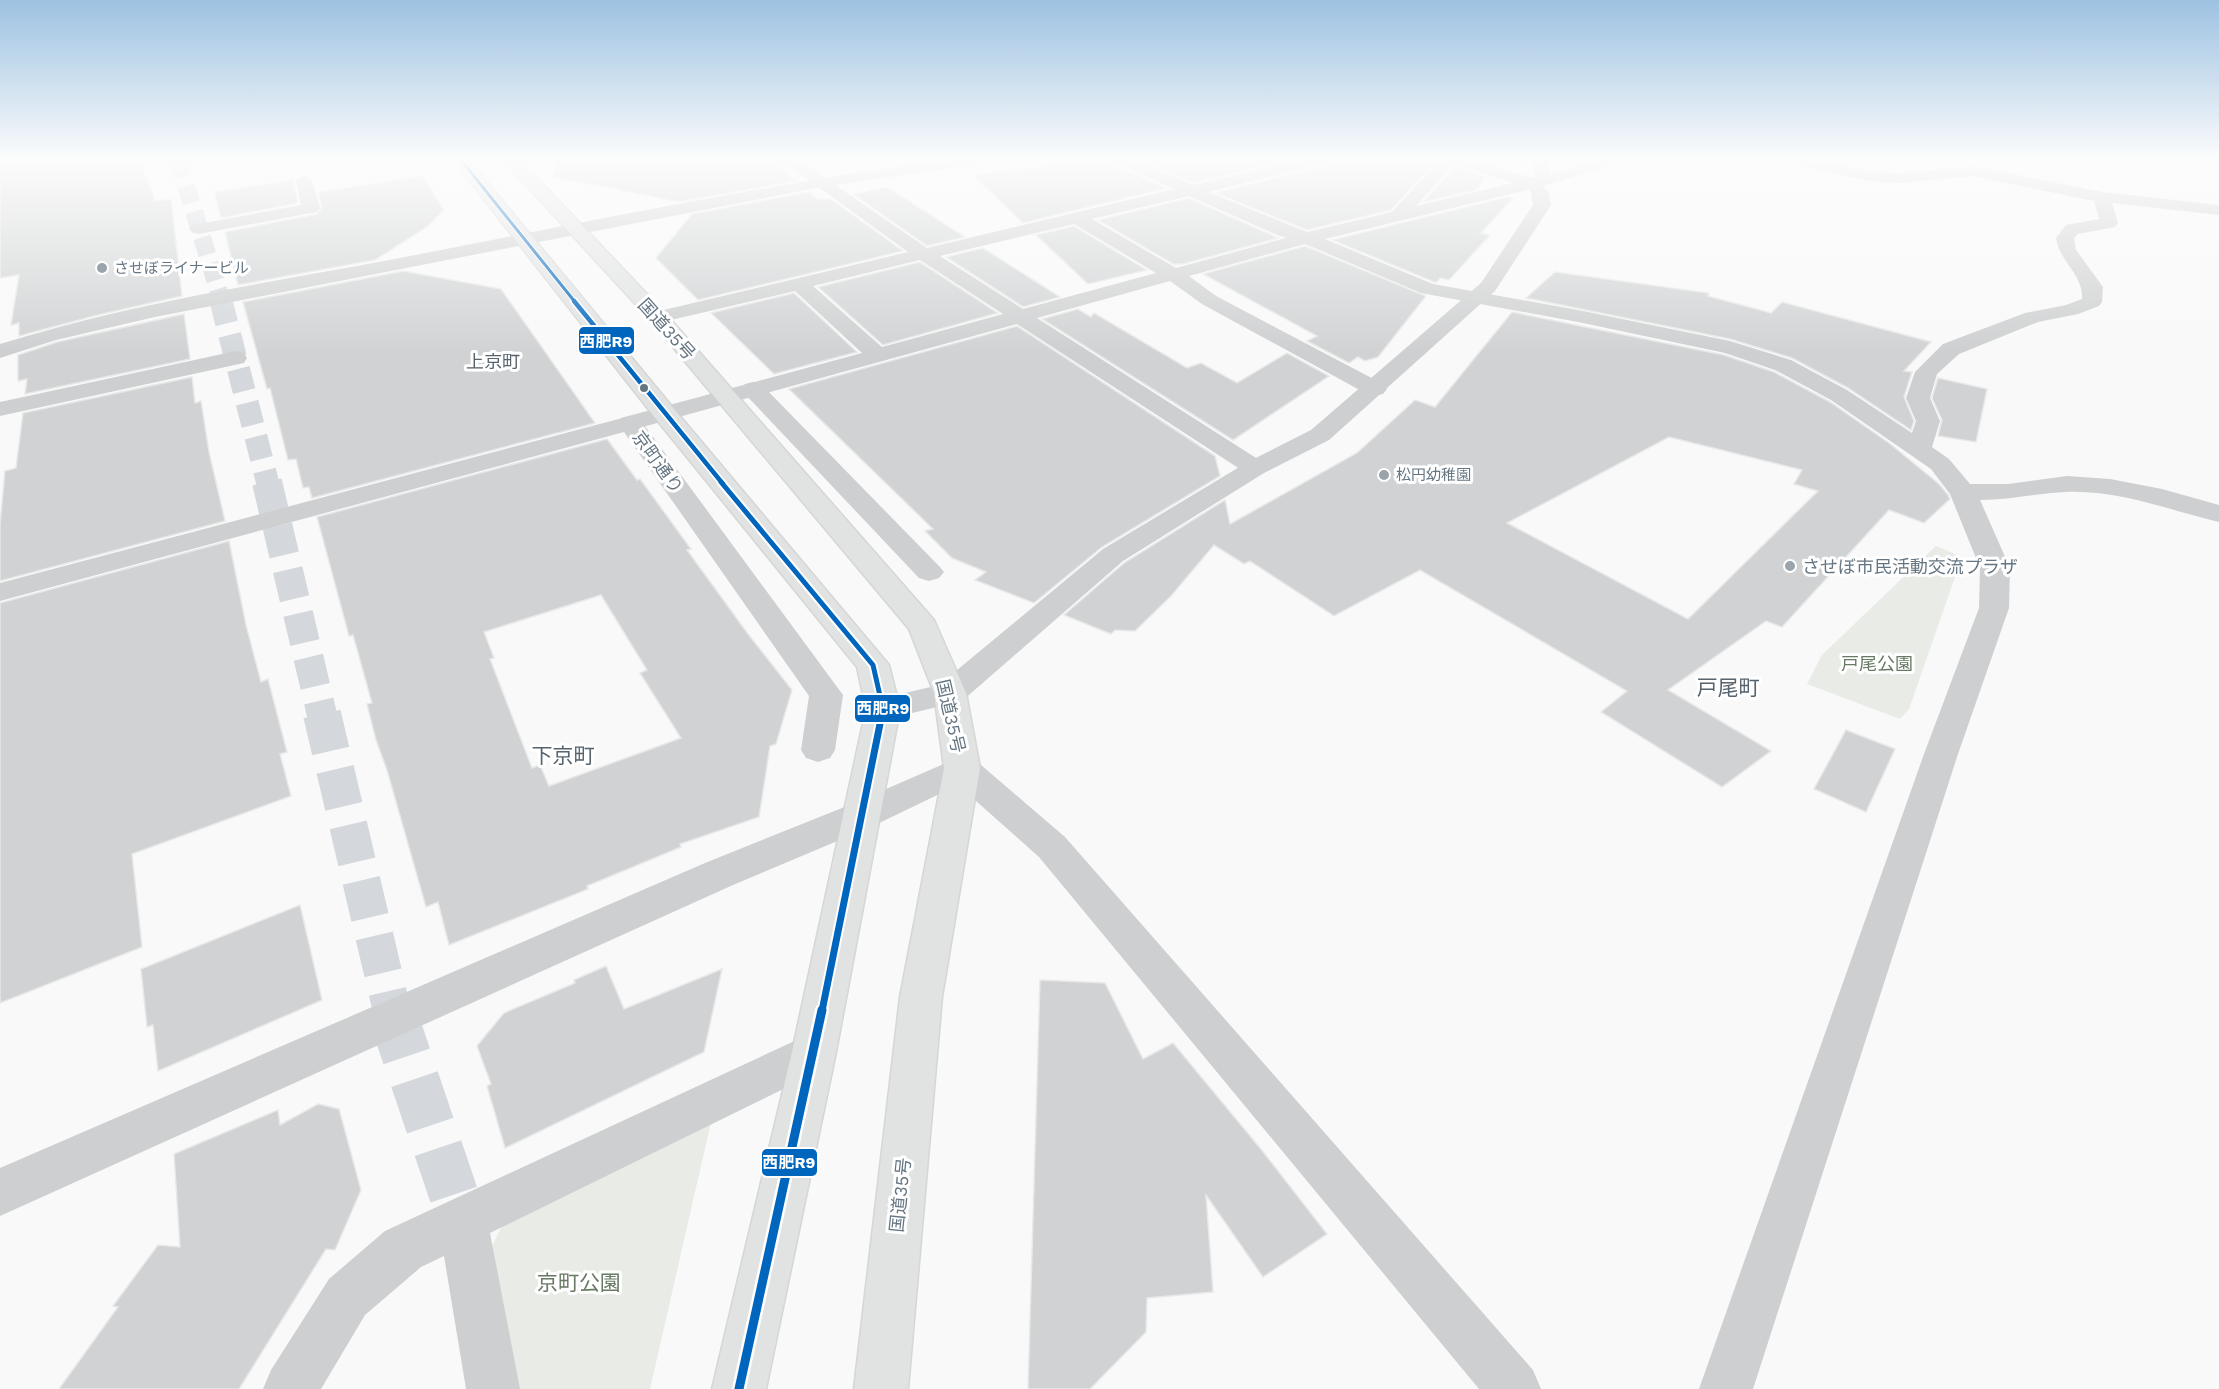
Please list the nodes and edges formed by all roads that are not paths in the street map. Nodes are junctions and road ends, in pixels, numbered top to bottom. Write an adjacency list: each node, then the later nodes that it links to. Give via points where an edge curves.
1 (222, 225): 12 (street)
2 (514, 225): 15 (highway)
3 (570, 225): 13 (highway, 国道35号)
4 (596, 225): 13 (street)
5 (882, 225): 16 (street)
6 (1049, 225): 16 (street)
7 (1089, 225): 17 (street)
8 (1269, 225): 14 (street)
9 (1357, 225): 14 (street)
10 (1529, 225): 19 (street, via 1488,287)
11 (2098, 225): 30 (street, via 2072,229 2065,238 2067,250 2093,287 2092,302 2071,310 2032,316 1951,349 1926,372 1918,398 1928,421)
12 (200, 229)
13 (574, 229): 15 (street); 21 (highway, 国道35号)
14 (1306, 238): 17 (street); 19 (street, via 1428,289)
15 (525, 239): 22 (street, via 155,311); 28 (highway)
16 (925, 255): 18 (street); 20 (street)
17 (1174, 274): 20 (street); 24 (street, via 1209,300)
18 (799, 284): 21 (street); 23 (street)
19 (1474, 298): 24 (street); 30 (street, via 1755,354 1839,395)
20 (1022, 316): 23 (street); 31 (street)
21 (658, 317): 25 (highway, 国道35号)
22 (0, 351)
23 (879, 356): 25 (street)
24 (1376, 388): 31 (street, via 1320,435)
25 (740, 392): 28 (street); 34 (street); 36 (highway, 国道35号, via 923,627)
26 (0, 396): 27 (street, via 234,352)
27 (0, 409)
28 (665, 414): 29 (street); 37 (highway, via 873,665)
29 (630, 423): 35 (street, 京町通り); 38 (street, 京町通り, via 826,695)
30 (1920, 448): 32 (street, via 1940,464)
31 (1255, 468): 36 (street, via 1113,555)
32 (1963, 492): 33 (street, via 2008,492 2067,484 2110,487); 49 (street, via 1995,568 1994,608)
33 (2219, 514)
34 (929, 572)
35 (0, 592)
36 (950, 693): 37 (street); 39 (highway, 国道35号)
37 (883, 709): 40 (highway)
38 (818, 750)
39 (962, 768): 40 (street); 47 (highway, 国道35号, via 921,997); 48 (street, via 1052,847)
40 (860, 816): 41 (highway); 42 (street, via 719,874)
41 (814, 1052): 43 (street); 46 (highway)
42 (0, 1192)
43 (463, 1222): 44 (street, via 403,1249 347,1297); 45 (street)
44 (290, 1389)
45 (493, 1389)
46 (739, 1389)
47 (881, 1389)
48 (1514, 1389)
49 (1726, 1389)

